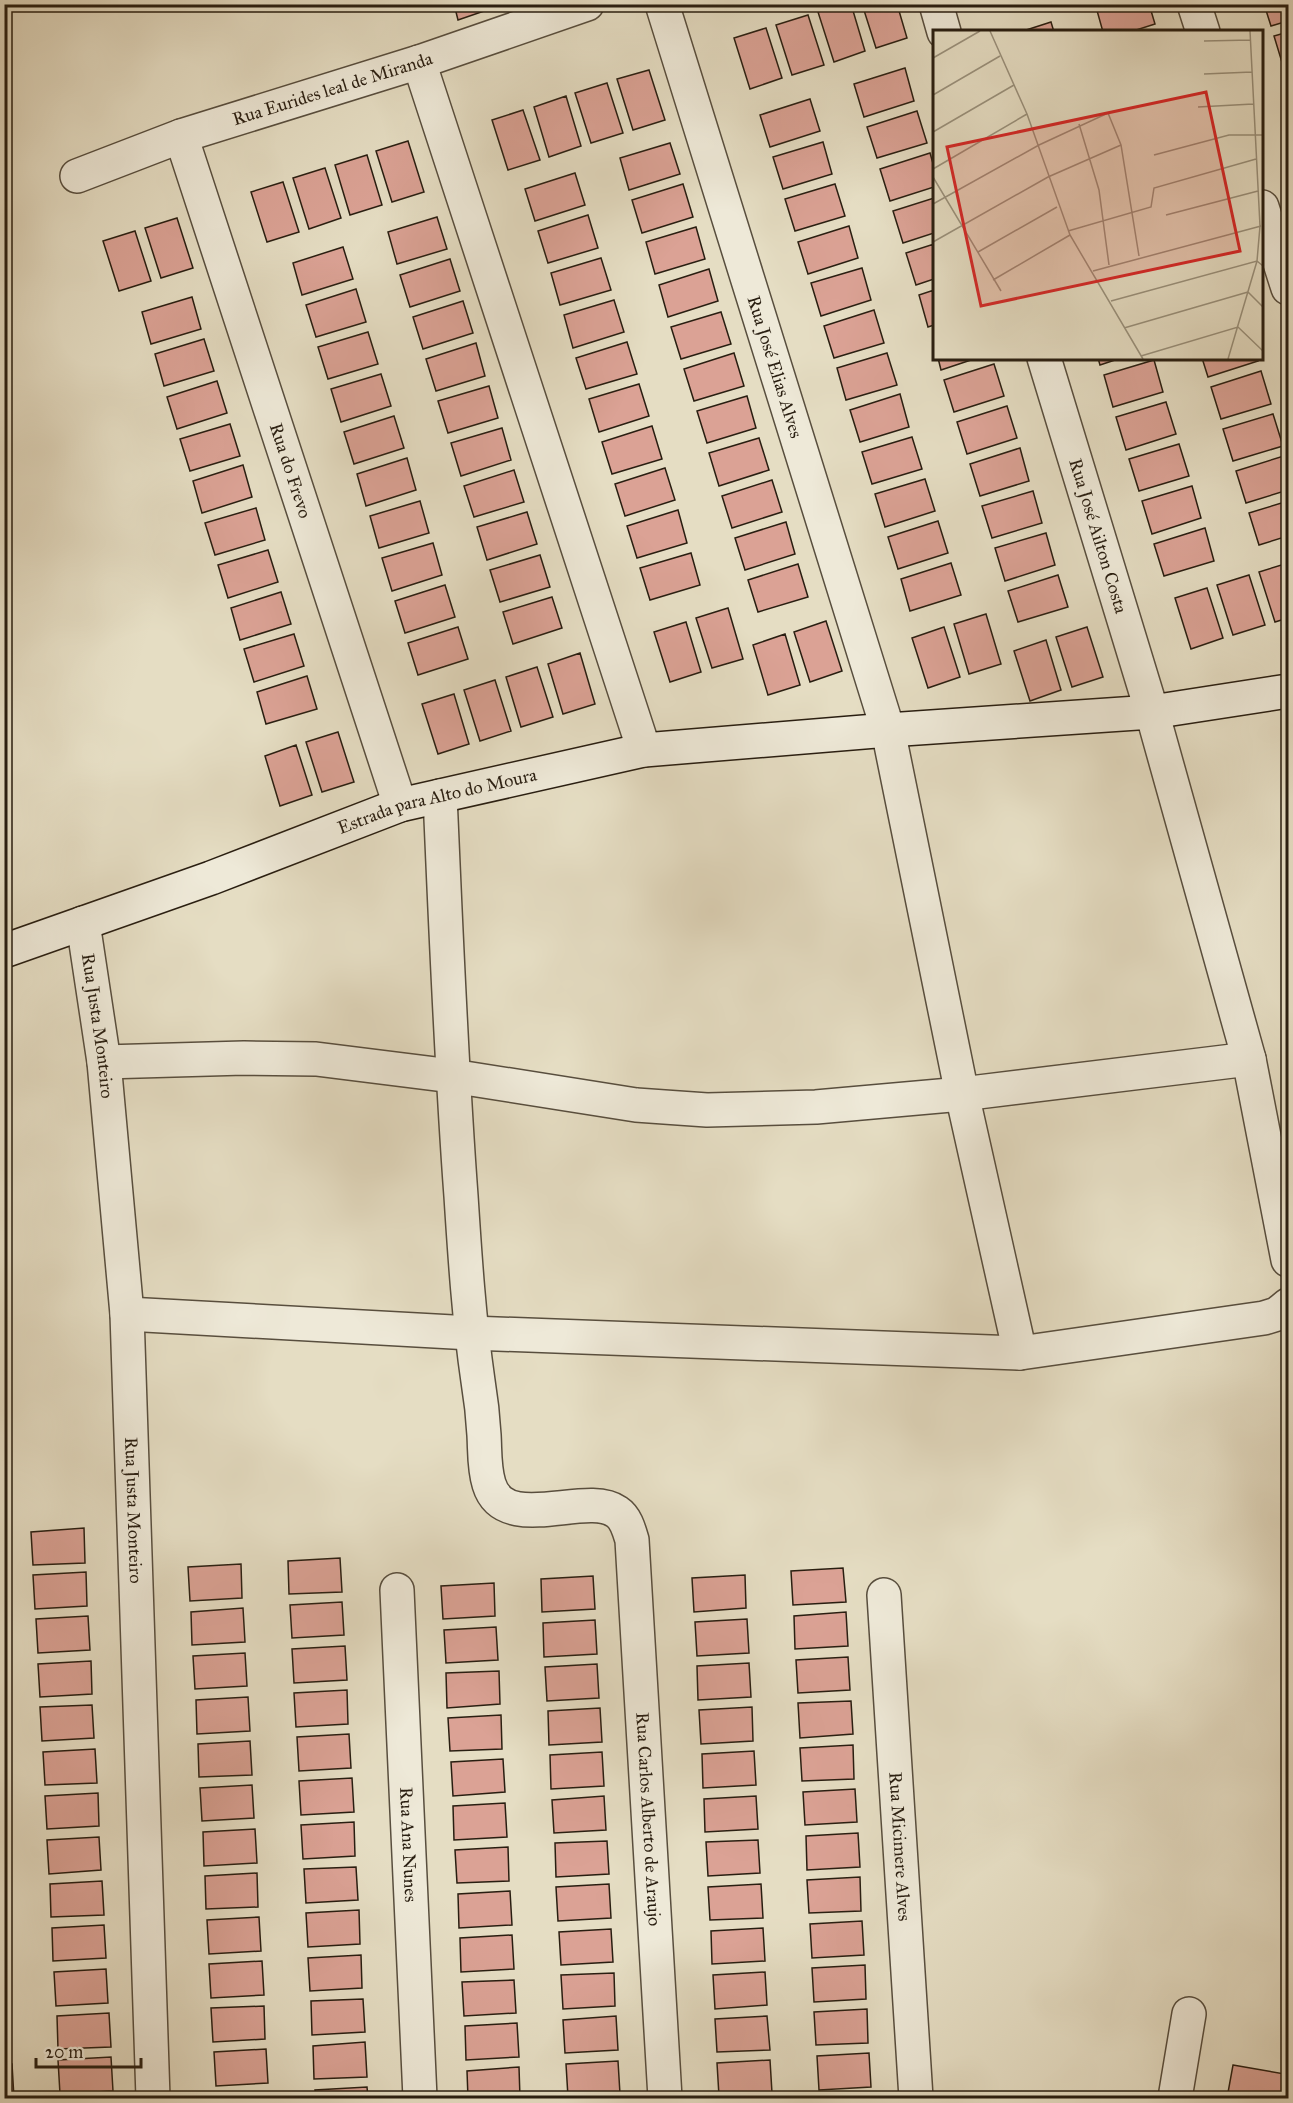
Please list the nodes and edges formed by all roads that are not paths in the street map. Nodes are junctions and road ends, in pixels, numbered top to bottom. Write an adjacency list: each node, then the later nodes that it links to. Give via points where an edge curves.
1 (587, 4): 7 (street, Rua Eurides leal de Miranda)
2 (662, 4): 15 (street, Rua José Elias Alves)
3 (936, 4): 5 (street)
4 (1194, 4): 6 (street)
5 (943, 30)
6 (1202, 30)
7 (419, 62): 8 (street, Rua Eurides leal de Miranda); 16 (street)
8 (181, 136): 9 (street, Rua Eurides leal de Miranda); 18 (street, Rua do Frevo)
9 (77, 176)
10 (1263, 210): 11 (street)
11 (1288, 288)
12 (1045, 360): 14 (street, Rua José Ailton Costa)
13 (1288, 691): 14 (street, Estrada para Alto do Moura)
14 (1152, 712): 15 (street, Estrada para Alto do Moura); 21 (street, Rua José Ailton Costa)
15 (888, 730): 16 (street, Estrada para Alto do Moura); 24 (street, Rua José Elias Alves)
16 (644, 750): 17 (street, Estrada para Alto do Moura)
17 (440, 796): 18 (street, Estrada para Alto do Moura); 23 (street)
18 (400, 805): 19 (street, Estrada para Alto do Moura)
19 (83, 923): 20 (street, Estrada para Alto do Moura); 22 (street, Rua Justa Monteiro)
20 (4, 951)
21 (1249, 1059): 24 (street); 25 (street, Rua José Ailton Costa)
22 (104, 1062): 23 (street, via 316,1059); 27 (street, Rua Justa Monteiro)
23 (452, 1076): 24 (street, via 636,1105 708,1110 816,1107); 28 (street)
24 (962, 1094): 29 (street, Rua José Elias Alves)
25 (1288, 1260)
26 (1288, 1305): 29 (street, via 1264,1318)
27 (127, 1314): 28 (street); 33 (street, Rua Justa Monteiro)
28 (471, 1334): 29 (street); 35 (street, Rua Carlos Alberto de Araujo, via 484,1464 497,1499 529,1511 602,1507 617,1512 628,1525 632,1540)
29 (1020, 1353)
30 (397, 1590): 34 (street, Rua Ana Nunes)
31 (884, 1595): 36 (street, Rua Micimere Alves)
32 (1189, 2014): 37 (street)
33 (153, 2098)
34 (420, 2098)
35 (665, 2098)
36 (916, 2098)
37 (1175, 2098)

